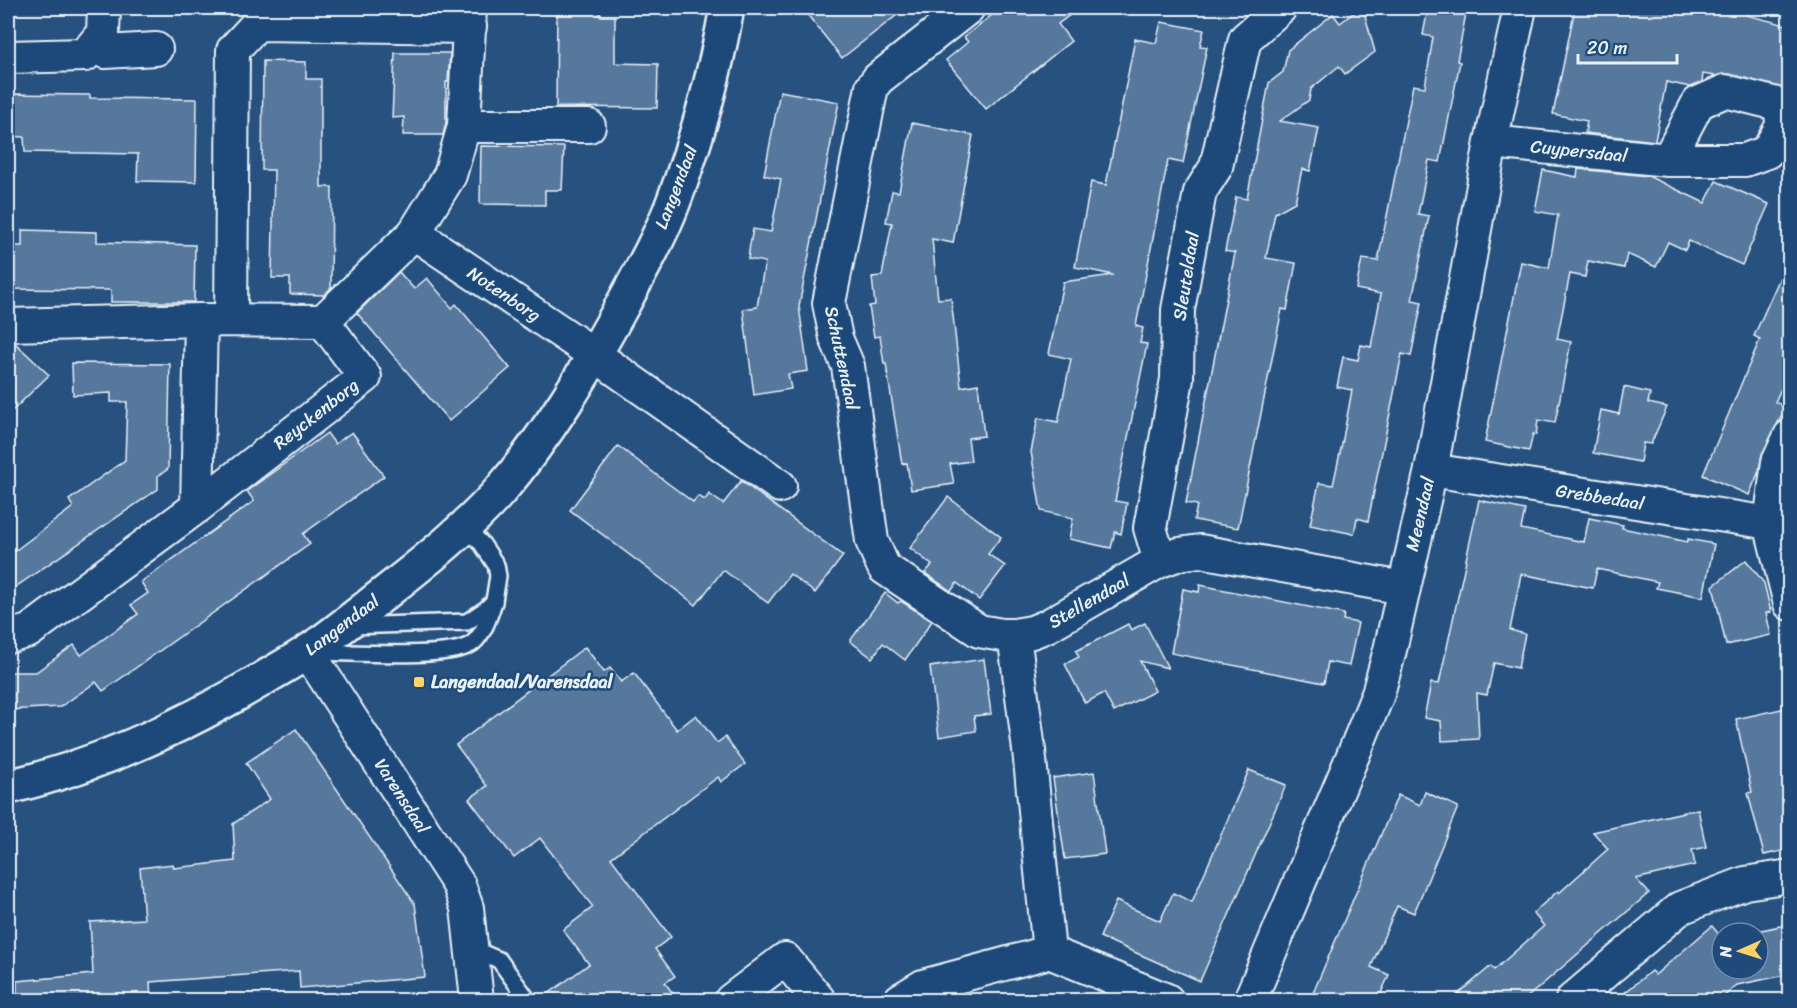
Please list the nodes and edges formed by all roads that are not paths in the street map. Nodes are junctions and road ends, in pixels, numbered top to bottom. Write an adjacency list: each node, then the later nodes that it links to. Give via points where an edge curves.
1 (104, 8): 7 (street, via 104,33)
2 (727, 8): 18 (street, Langendaal, via 705,106 672,206)
3 (968, 8): 30 (street, Schuttendaal, via 872,87 829,303 836,338 848,366 872,541 884,568 979,631)
4 (1276, 8): 25 (street, Sleuteldaal, via 1245,39 1216,167 1200,192 1178,310 1176,379 1150,528)
5 (1520, 8): 12 (street, Meendaal)
6 (470, 17): 10 (street); 15 (street, via 258,24 233,50)
7 (95, 44): 8 (street, via 105,52); 9 (street, via 85,54)
8 (156, 49)
9 (8, 57)
10 (464, 126): 11 (street); 14 (street, via 450,175)
11 (590, 126)
12 (1491, 142): 13 (street, Cuypersdaal); 20 (street, Meendaal)
13 (1668, 160)
14 (414, 233): 16 (street); 18 (street, Notenborg)
15 (216, 320): 16 (street); 17 (street); 22 (street)
16 (323, 321): 22 (street, Reyckenborg, via 365,377)
17 (8, 325)
18 (595, 355): 21 (street); 24 (street, Langendaal, via 548,429 499,492)
19 (1790, 436): 23 (street, via 1778,462)
20 (1431, 470): 23 (street, Grebbedaal); 26 (street, Meendaal)
21 (780, 486)
22 (197, 507): 31 (street, Reyckenborg, via 29,631)
23 (1770, 523): 28 (street)
24 (465, 527): 27 (lane, via 496,565); 29 (street, Langendaal)
25 (1160, 561): 26 (street, Stellendaal, via 1200,551); 30 (street, Stellendaal, via 1047,626)
26 (1403, 588): 43 (street, Meendaal, via 1378,694)
27 (494, 601): 29 (lane, via 467,622); 32 (lane, via 481,632 460,649 411,653)
28 (1790, 604)
29 (342, 627): 32 (street, Langendaal)
30 (1014, 635): 36 (street)
31 (8, 637)
32 (308, 652): 33 (street, Langendaal, via 211,709 132,745 71,770); 35 (street, Varensdaal, via 459,885)
33 (8, 788)
34 (1790, 876): 44 (street, via 1745,883 1680,908)
35 (473, 950): 37 (street, Varensdaal); 38 (lane, via 499,960)
36 (1049, 952): 41 (street, via 922,986); 42 (street)
37 (477, 1000)
38 (528, 1000)
39 (731, 1000): 40 (street, via 785,959)
40 (819, 1000)
41 (900, 1000)
42 (1167, 1000)
43 (1250, 1000)
44 (1572, 1000)

